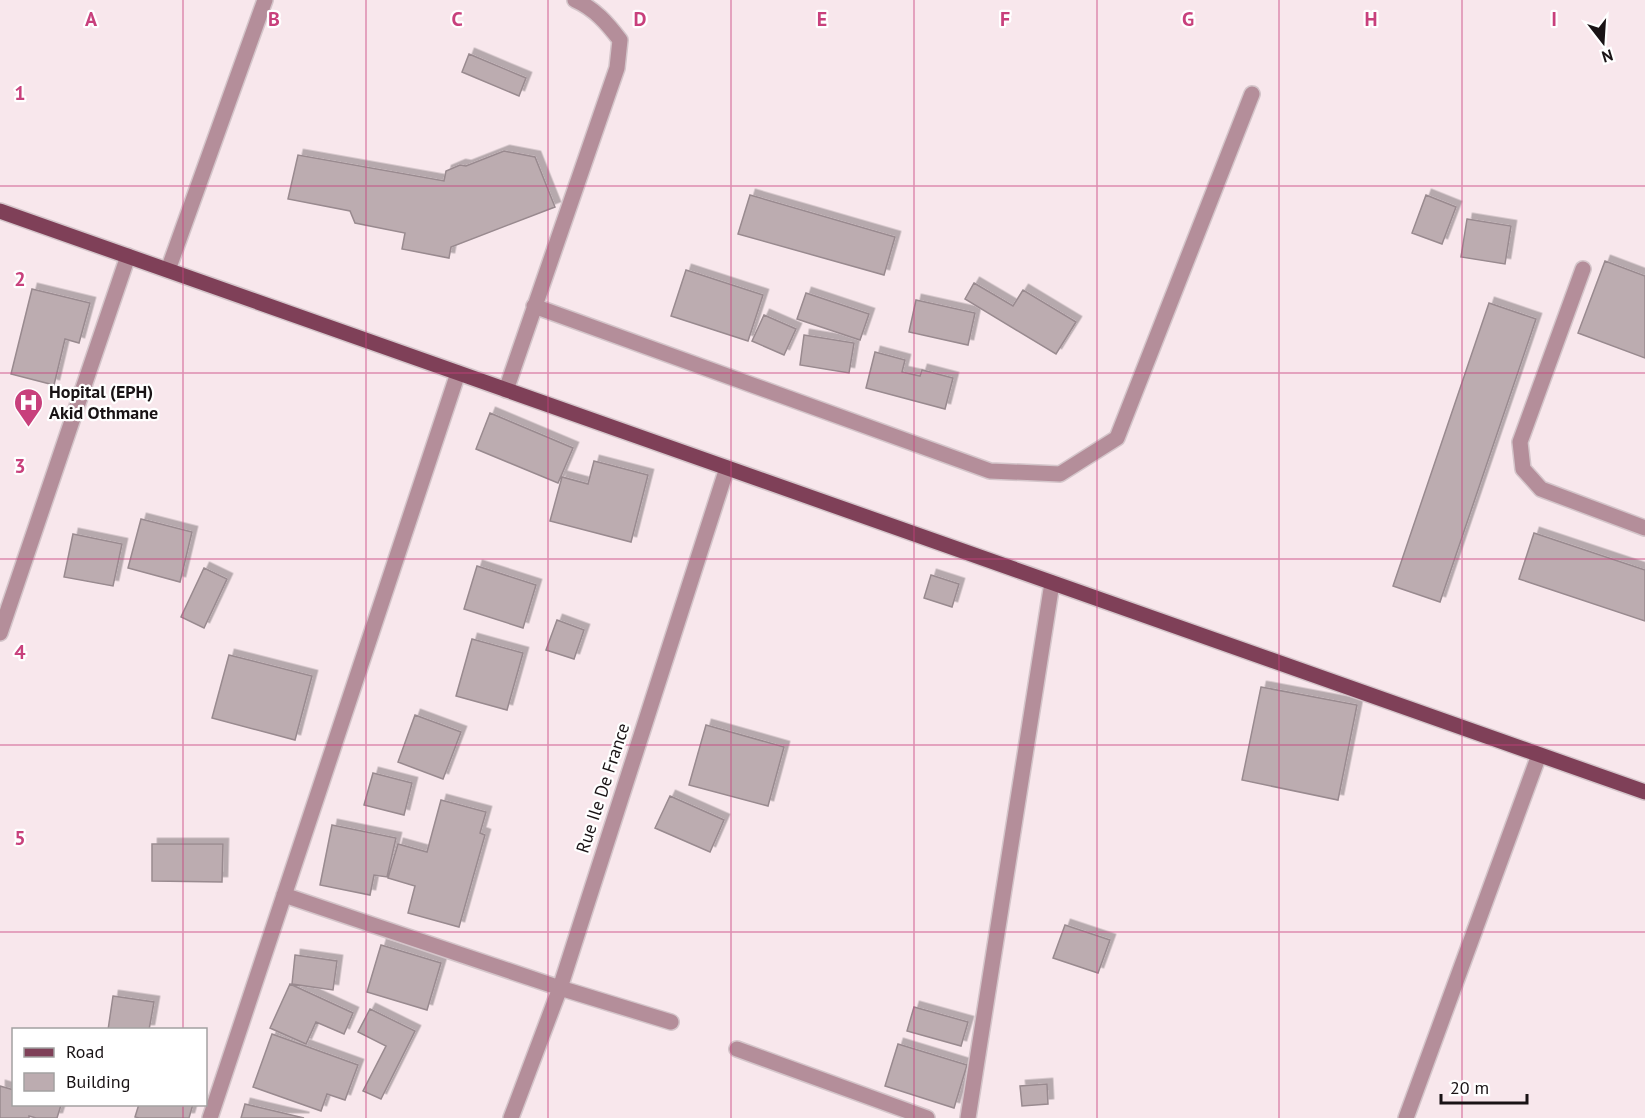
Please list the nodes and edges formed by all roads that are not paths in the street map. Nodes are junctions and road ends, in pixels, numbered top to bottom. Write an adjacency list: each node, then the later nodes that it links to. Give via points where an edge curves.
1 (264, 0): 7 (street)
2 (575, 0): 8 (street, via 605,20 620,40 617,69)
3 (1252, 94): 8 (street, via 1117,438 1060,474 990,471)
4 (0, 211): 5 (main road)
5 (128, 256): 7 (main road); 14 (street)
6 (1583, 269): 12 (street, via 1520,442 1523,469 1541,489)
7 (168, 270): 9 (main road)
8 (534, 306): 10 (street)
9 (458, 373): 10 (main road); 17 (street)
10 (506, 390): 11 (main road)
11 (727, 468): 13 (main road); 18 (street, Rue Ile De France)
12 (1645, 528)
13 (1052, 583): 15 (main road); 24 (street)
14 (0, 633)
15 (1539, 755): 16 (main road); 25 (street)
16 (1645, 792)
17 (284, 895): 18 (street); 21 (street)
18 (560, 988): 19 (street); 22 (street, Rue Ile De France)
19 (671, 1022)
20 (737, 1049): 23 (street)
21 (210, 1118)
22 (511, 1118)
23 (927, 1118)
24 (968, 1118)
25 (1406, 1118)

